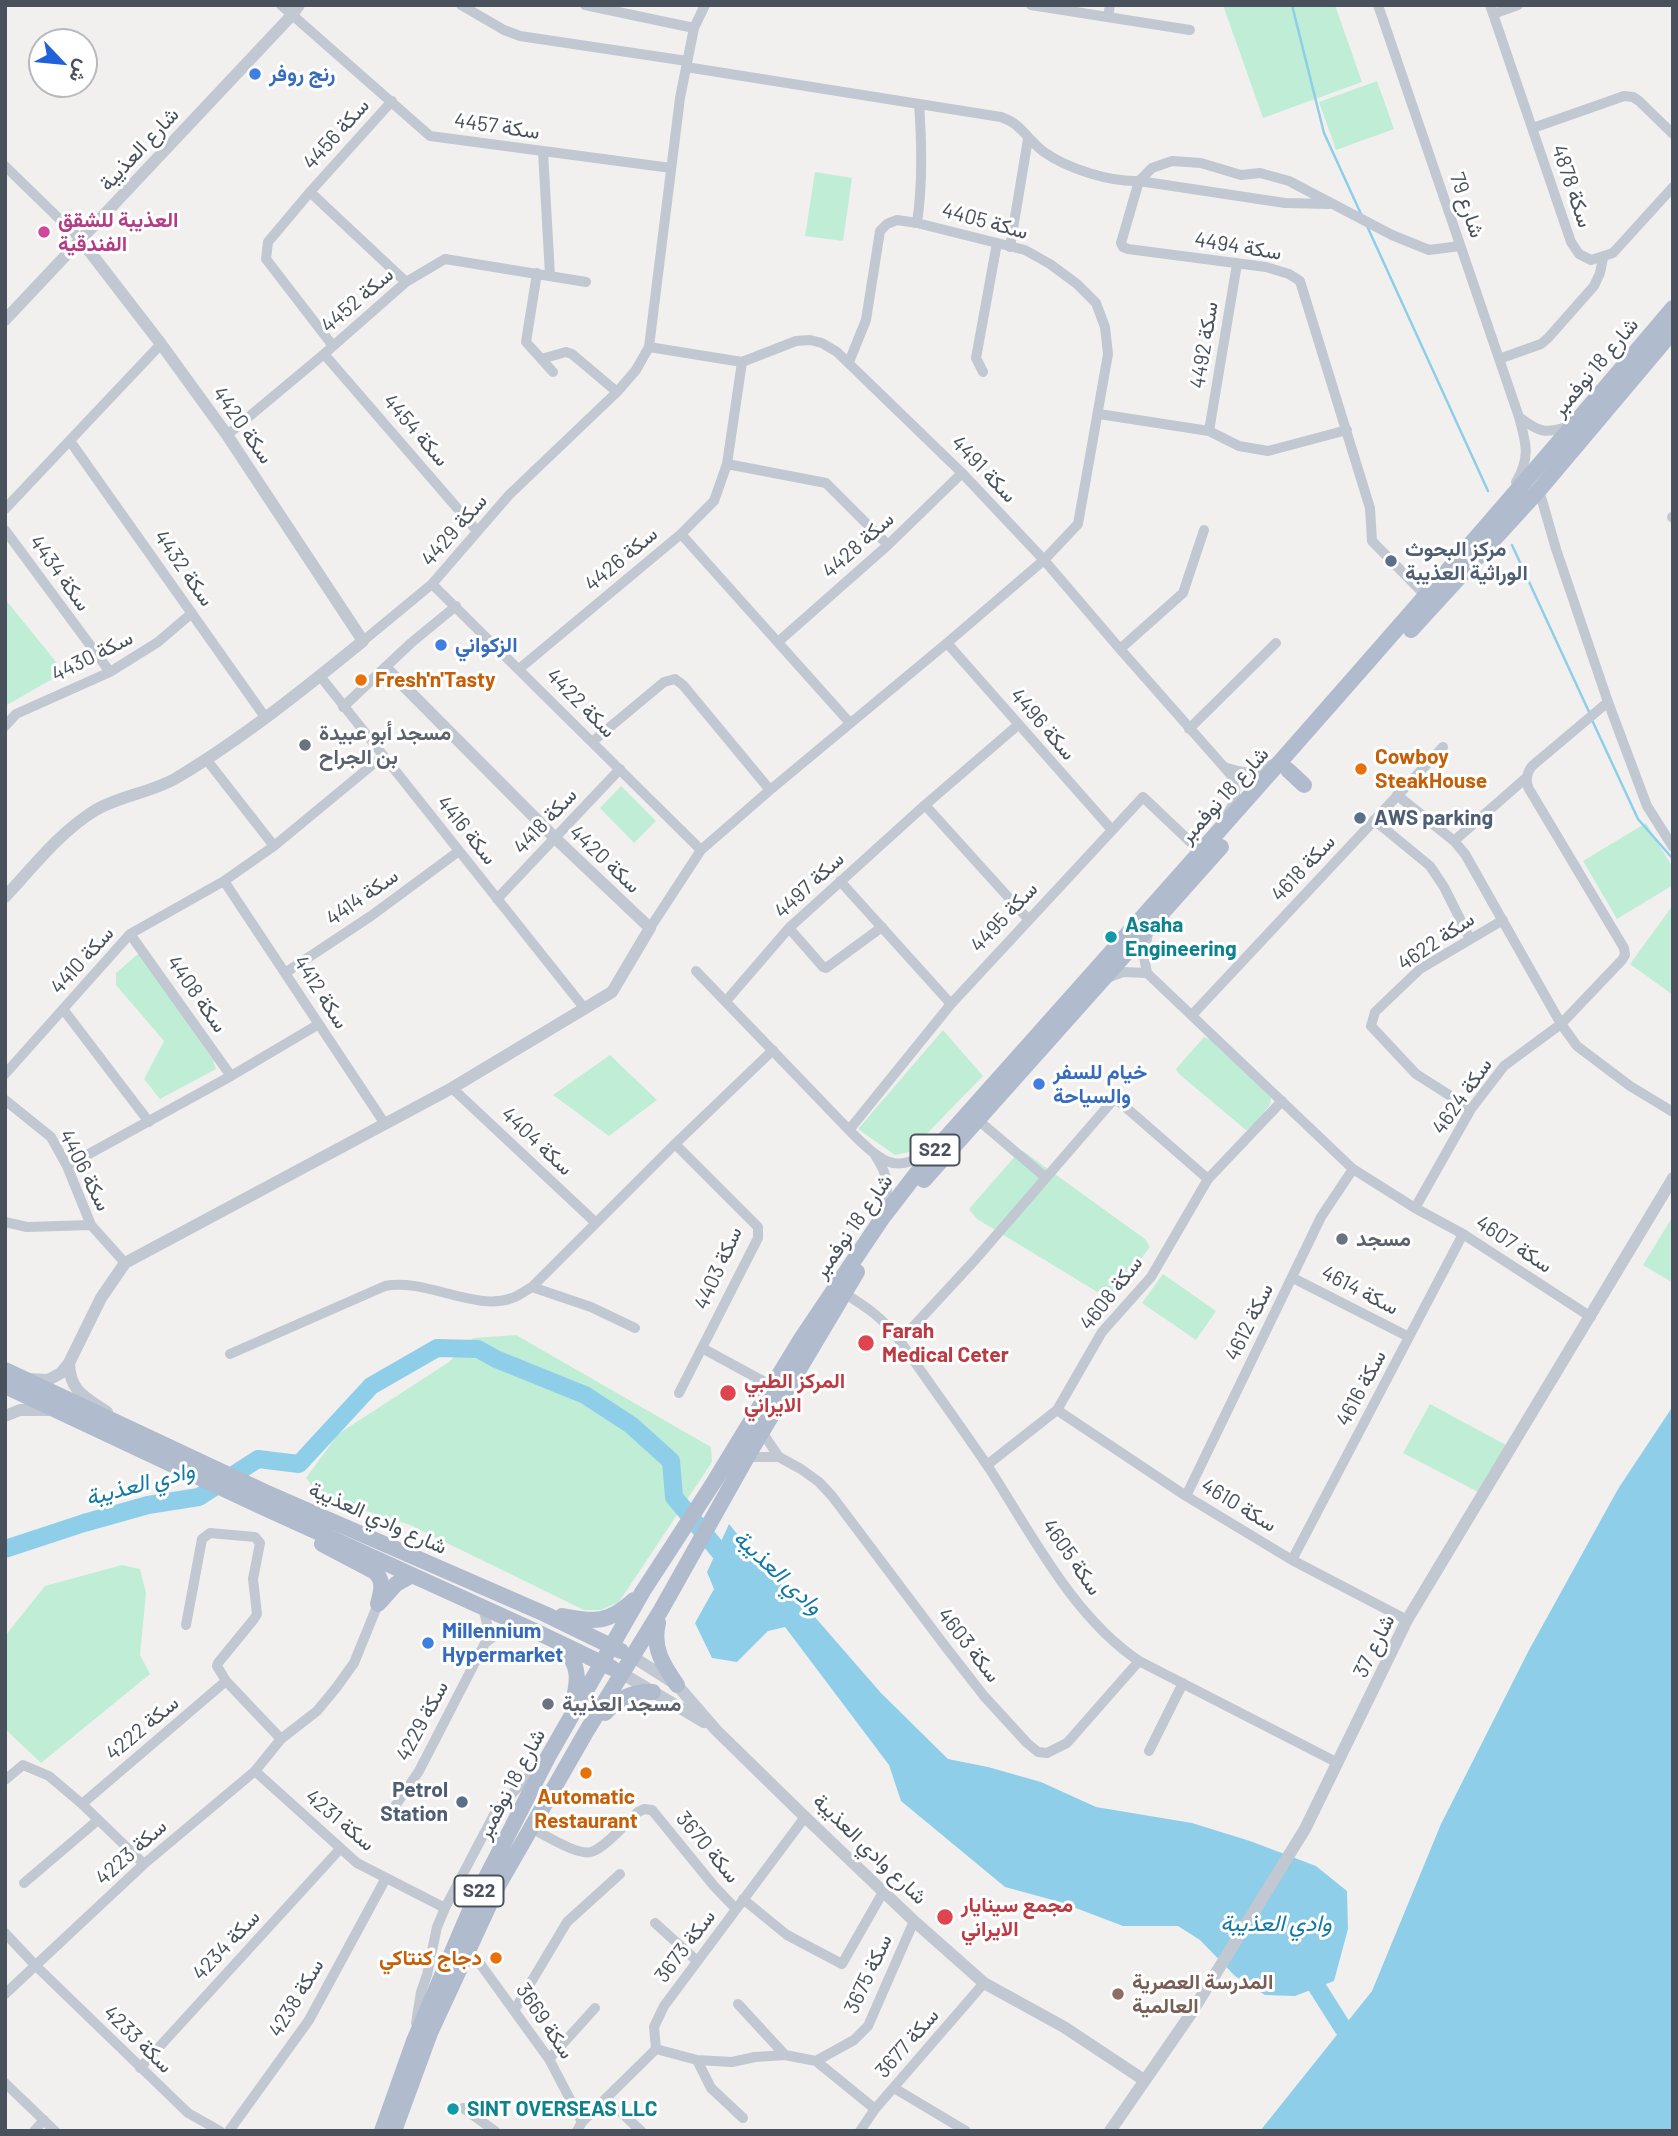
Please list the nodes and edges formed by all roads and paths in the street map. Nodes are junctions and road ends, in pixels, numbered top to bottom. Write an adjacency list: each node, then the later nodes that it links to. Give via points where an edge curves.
1 (281, 5): 9 (street, سكة 4457)
2 (461, 5): 14 (street, via 520,36)
3 (585, 5): 12 (street)
4 (705, 5): 12 (street, سكة 4429)
5 (1031, 5): 11 (street)
6 (1110, 5): 11 (street)
7 (1378, 5): 30 (street, 79 شارع)
8 (1518, 5): 10 (street)
9 (296, 10): 15 (street, سكة 4457); 28 (street, شارع العذيبة)
10 (1492, 10): 17 (street, سكة 4878)
11 (1108, 17): 13 (street)
12 (694, 28): 14 (street, سكة 4429)
13 (1189, 30)
14 (687, 64): 16 (street); 22 (street, سكة 4429)
15 (392, 101): 20 (street, سكة 4457, via 430,136); 25 (street, سكة 4456)
16 (919, 104): 19 (street, via 1001,117 1016,124); 27 (street, via 923,156)
17 (1533, 128): 18 (street, سكة 4878, via 1624,96 1639,101); 32 (street, سكة 4878, via 1571,242 1579,254 1591,260)
18 (1673, 134)
19 (1028, 139): 23 (street, via 1071,166 1120,182); 31 (street)
20 (543, 152): 22 (street, سكة 4457); 35 (street)
21 (5, 166): 28 (street)
22 (671, 168): 43 (street, سكة 4429)
23 (1139, 181): 26 (street, via 1285,203); 26 (street, via 1152,168 1172,161 1201,163 1241,175 1260,173 1290,181); 33 (street, سكة 4494, via 1123,247)
24 (1673, 187): 32 (street, via 1613,253)
25 (310, 192): 36 (street, سكة 4456); 42 (street, سكة 4456, via 268,242 266,259)
26 (1334, 204): 30 (street, via 1429,250)
27 (917, 223): 29 (street, سكة 4405); 48 (street, سكة 4405, via 897,220 880,231 866,320)
28 (80, 239): 39 (street, شارع العذيبة); 41 (street, سكة 4420)
29 (997, 243): 31 (street, سكة 4405); 50 (street, via 976,358)
30 (1460, 246): 46 (street, 79 شارع)
31 (1010, 247): 52 (street, سكة 4405, via 1050,264 1096,303 1108,354)
32 (1603, 258): 46 (street, via 1594,286 1548,338)
33 (1237, 264): 55 (street, سكة 4494, via 1266,267 1300,281); 56 (street, سكة 4492)
34 (537, 273): 35 (street, سكة 4452); 36 (street, سكة 4452, via 445,259); 45 (street, via 526,342)
35 (550, 275): 37 (street, سكة 4452)
36 (406, 282): 42 (street, سكة 4452)
37 (586, 282)
38 (1673, 308): 54 (main road, شارع 18 نوفمبر / S22)
39 (5, 320)
40 (1673, 331): 61 (main road, شارع 18 نوفمبر / S22)
41 (161, 344): 57 (street, سكة 4420); 58 (street)
42 (333, 346): 44 (street, سكة 4452)
43 (649, 347): 47 (street); 51 (street, سكة 4429)
44 (324, 355): 57 (street, سكة 4452); 66 (street, سكة 4454)
45 (541, 359): 49 (street); 51 (street, via 572,354)
46 (1499, 359): 53 (street, 79 شارع)
47 (742, 362): 48 (street, سكة 4491, via 810,340); 59 (street, سكة 4426)
48 (849, 362): 60 (street, سكة 4491)
49 (553, 372)
50 (983, 372)
51 (617, 392): 66 (street, سكة 4429)
52 (1099, 414): 56 (street); 69 (street, سكة 4405, via 1078,524)
53 (1519, 417): 54 (street, via 1537,431 1553,432); 62 (street, 79 شارع, via 1527,446 1524,468)
54 (1574, 425): 62 (main road, شارع 18 نوفمبر / S22)
55 (1347, 430): 56 (street, via 1268,451 1238,446); 71 (street, سكة 4494, via 1370,508 1371,541)
56 (1209, 431)
57 (227, 435): 74 (street, سكة 4420)
58 (70, 441): 63 (street); 73 (street, سكة 4432)
59 (727, 464): 67 (street, سكة 4426, via 714,501); 68 (street, via 825,483)
60 (962, 472): 68 (street, سكة 4428); 69 (street, سكة 4491)
61 (1539, 490): 83 (street); 94 (main road, شارع 18 نوفمبر / S22)
62 (1502, 508): 71 (main road, شارع 18 نوفمبر / S22)
63 (5, 509)
64 (5, 530): 81 (street, سكة 4434)
65 (1204, 530): 78 (street, via 1183,593)
66 (477, 531): 70 (street, سكة 4429)
67 (681, 534): 75 (street); 80 (street, سكة 4426)
68 (888, 545): 75 (street, سكة 4428)
69 (1044, 559): 76 (street, سكة 4405); 78 (street, سكة 4491)
70 (432, 584): 72 (street, سكة 4422); 74 (street, سكة 4429)
71 (1426, 596): 94 (main road, شارع 18 نوفمبر / S22)
72 (456, 607): 79 (street); 80 (street, سكة 4422)
73 (192, 613): 81 (street, سكة 4430, via 158,642); 85 (street, سكة 4432)
74 (363, 641): 82 (street, سكة 4429)
75 (778, 642): 86 (street)
76 (947, 643): 86 (street, سكة 4405); 87 (street, سكة 4496)
77 (1276, 643): 89 (street)
78 (1120, 649): 89 (street, سكة 4491)
79 (386, 668): 84 (street); 105 (street, سكة 4420)
80 (519, 669): 90 (street, سكة 4422)
81 (110, 672): 88 (street, سكة 4430, via 16,714)
82 (320, 676): 84 (street, سكة 4416); 85 (street, سكة 4429)
83 (1608, 702): 97 (street, via 1532,766); 108 (street, via 1647,806)
84 (343, 708): 92 (street, سكة 4416)
85 (265, 717): 93 (street, سكة 4429)
86 (850, 723): 99 (street, سكة 4405)
87 (1018, 725): 101 (street, سكة 4497); 103 (street, سكة 4496)
88 (5, 726)
89 (1189, 729): 95 (street, سكة 4491)
90 (592, 741): 96 (street, سكة 4422); 99 (street, via 664,682 675,679)
91 (1443, 747): 100 (street, سكة 4618)
92 (383, 756): 107 (street, سكة 4410); 109 (street, سكة 4416)
93 (206, 759): 107 (street); 114 (street, سكة 4429, via 174,779 94,811 60,838)
94 (1288, 762): 95 (street, via 1245,774); 98 (main road); 104 (main road, شارع 18 نوفمبر / S22); 118 (main road, شارع 18 نوفمبر / S22)
95 (1224, 767): 104 (street, سكة 4491, via 1236,781 1234,803)
96 (620, 769): 105 (street, سكة 4418); 110 (street, سكة 4422)
97 (1527, 777): 106 (street); 134 (street, سكة 4624, via 1529,789 1625,955)
98 (1304, 785)
99 (770, 790): 110 (street, سكة 4405)
100 (1397, 795): 102 (street, سكة 4618); 106 (street)
101 (925, 805): 113 (street, سكة 4497); 116 (street)
102 (1374, 820): 123 (street, via 1430,866); 132 (street, سكة 4618)
103 (1112, 830): 111 (street, سكة 4495, via 1143,797); 116 (street, سكة 4495)
104 (1219, 833): 111 (main road, شارع 18 نوفمبر / S22)
105 (555, 838): 115 (street, سكة 4418); 120 (street, سكة 4420)
106 (1454, 841): 117 (street)
107 (274, 846): 112 (street, سكة 4410)
108 (1673, 847)
109 (459, 850): 115 (street, سكة 4416); 126 (street, سكة 4414)
110 (701, 850): 120 (street, سكة 4405)
111 (1201, 852): 148 (main road, شارع 18 نوفمبر / S22)
112 (224, 881): 122 (street, سكة 4410); 126 (street, سكة 4412)
113 (840, 881): 119 (street); 121 (street, سكة 4497)
114 (5, 897)
115 (498, 899): 130 (street, سكة 4416)
116 (1028, 919): 129 (street, سكة 4495)
117 (1503, 919): 123 (street, سكة 4622); 134 (street)
118 (1151, 926): 125 (street, via 1144,949); 127 (main road, شارع 18 نوفمبر / S22)
119 (882, 927): 121 (street, via 826,968); 129 (street)
120 (650, 928): 130 (street, via 612,992)
121 (789, 928): 128 (street, سكة 4497)
122 (130, 934): 131 (street, سكة 4410); 137 (street, سكة 4408)
123 (1470, 939): 141 (street, سكة 4622, via 1420,969 1375,1012 1371,1026 1416,1074)
124 (696, 971): 128 (street)
125 (1147, 972): 127 (street, via 1123,972); 132 (street)
126 (285, 973): 133 (street, سكة 4412)
127 (1101, 981): 143 (main road, شارع 18 نوفمبر / S22)
128 (726, 1001): 135 (street)
129 (951, 1004): 146 (street, سكة 4495)
130 (585, 1009): 138 (street)
131 (63, 1010): 136 (street, سكة 4410); 144 (street)
132 (1192, 1015): 140 (street)
133 (319, 1024): 137 (street); 145 (street, سكة 4412)
134 (1561, 1024): 141 (street, سكة 4624, via 1504,1066); 142 (street, via 1577,1046)
135 (773, 1050): 146 (street); 147 (street)
136 (5, 1074)
137 (232, 1076): 144 (street)
138 (452, 1088): 145 (street); 158 (street, سكة 4404)
139 (5, 1100): 150 (street, سكة 4406, via 51,1136)
140 (1282, 1101): 151 (street); 154 (street, سكة 4608)
141 (1471, 1109): 155 (street, سكة 4624)
142 (1673, 1112)
143 (978, 1120): 152 (street); 164 (main road, شارع 18 نوفمبر / S22, via 920,1184)
144 (149, 1122): 150 (street)
145 (385, 1124): 161 (street)
146 (849, 1130): 149 (street)
147 (675, 1144): 158 (street); 169 (street, سكة 4403, via 758,1227 758,1238)
148 (934, 1151): 149 (street, via 894,1163); 156 (main road, شارع 18 نوفمبر / S22)
149 (872, 1152): 156 (street, via 889,1186)
150 (67, 1166): 159 (street, سكة 4406)
151 (1353, 1169): 155 (street); 162 (street, سكة 4612, via 1321,1217)
152 (1045, 1177): 154 (street, via 1115,1098); 168 (street)
153 (1673, 1178): 165 (street, شارع 37)
154 (1208, 1179): 177 (street, سكة 4608, via 1151,1277 1102,1332)
155 (1415, 1208): 160 (street, سكة 4607)
156 (883, 1217): 175 (main road, شارع 18 نوفمبر / S22)
157 (5, 1222): 159 (street, via 27,1227)
158 (596, 1223): 163 (street)
159 (91, 1225): 161 (street, سكة 4406)
160 (1463, 1234): 165 (street, سكة 4607); 167 (street, سكة 4616)
161 (125, 1263): 171 (street, via 101,1298)
162 (1293, 1278): 167 (street, سكة 4614); 185 (street, سكة 4612)
163 (532, 1287): 166 (street); 170 (street, via 495,1301 396,1283)
164 (844, 1293): 168 (street, سكة 4605, via 872,1311); 180 (main road, شارع 18 نوفمبر / S22)
165 (1591, 1317): 195 (street, شارع 37)
166 (635, 1328)
167 (1409, 1337): 188 (street, سكة 4616)
168 (900, 1340): 184 (street, سكة 4605)
169 (702, 1348): 175 (street); 176 (street, سكة 4403)
170 (230, 1354)
171 (69, 1363): 173 (street, via 48,1380); 181 (street, via 77,1391)
172 (5, 1370): 173 (main road, شارع وادي العذيبة)
173 (25, 1379): 181 (main road, شارع وادي العذيبة)
174 (5, 1386): 178 (main road, شارع وادي العذيبة)
175 (772, 1386): 190 (main road, شارع 18 نوفمبر / S22)
176 (679, 1393)
177 (1057, 1410): 184 (street, سكة 4608); 185 (street, سكة 4610)
178 (64, 1414): 179 (street, via 33,1409); 181 (main road, شارع وادي العذيبة)
179 (5, 1416)
180 (762, 1432): 182 (main road, شارع 18 نوفمبر / S22); 183 (street, سكة 4603)
181 (131, 1436): 186 (main road, شارع وادي العذيبة)
182 (747, 1457): 183 (street); 193 (main road, شارع 18 نوفمبر / S22)
183 (779, 1457): 201 (street, سكة 4603, via 819,1482 832,1496 984,1696 1038,1752 1047,1754 1067,1744)
184 (986, 1465): 201 (street, سكة 4605, via 1067,1589 1112,1641)
185 (1186, 1496): 188 (street, سكة 4610)
186 (261, 1498): 187 (main road, شارع وادي العذيبة); 194 (main road, شارع وادي العذيبة)
187 (309, 1529): 189 (main road, شارع وادي العذيبة); 191 (main road, via 326,1547 376,1572 382,1588)
188 (1292, 1560): 195 (street, سكة 4610)
189 (412, 1574): 191 (main road); 192 (main road, شارع وادي العذيبة)
190 (647, 1584): 194 (main road, via 624,1609 607,1619); 199 (main road, شارع 18 نوفمبر / S22)
191 (378, 1604): 211 (street, سكة 4223, via 354,1663 317,1711)
192 (483, 1607): 197 (main road, شارع وادي العذيبة); 198 (street, سكة 4229, via 488,1628)
193 (661, 1610): 200 (main road, شارع 18 نوفمبر / S22); 206 (main road, via 657,1651)
194 (545, 1614): 199 (main road, شارع وادي العذيبة)
195 (1407, 1620): 214 (street, شارع 37)
196 (186, 1625): 204 (street, via 202,1539 210,1533 256,1537 260,1543 253,1578 257,1615 218,1662)
197 (528, 1628): 198 (street, via 502,1630); 202 (main road, شارع وادي العذيبة); 208 (main road, via 564,1650 577,1667)
198 (485, 1643): 218 (street, سكة 4229, via 419,1771)
199 (612, 1646): 200 (main road, شارع وادي العذيبة); 202 (main road, شارع 18 نوفمبر / S22)
200 (633, 1657): 203 (main road, شارع 18 نوفمبر / S22); 206 (street, شارع وادي العذيبة)
201 (1139, 1661): 205 (street, سكة 4605)
202 (602, 1663): 203 (main road, شارع وادي العذيبة); 208 (main road, شارع 18 نوفمبر / S22)
203 (623, 1674): 207 (street, شارع وادي العذيبة); 210 (main road, شارع 18 نوفمبر / S22)
204 (226, 1681): 211 (street); 217 (street, سكة 4222)
205 (1183, 1683): 212 (street); 214 (street, سكة 4605)
206 (677, 1685): 209 (street, شارع وادي العذيبة)
207 (653, 1692): 209 (street, شارع وادي العذيبة); 210 (main road, via 622,1698)
208 (567, 1724): 213 (main road, شارع 18 نوفمبر / S22)
209 (716, 1730): 219 (street, شارع وادي العذيبة)
210 (586, 1732): 221 (main road, شارع 18 نوفمبر / S22)
211 (281, 1739): 215 (street, سكة 4223)
212 (1149, 1751)
213 (548, 1757): 229 (street, via 497,1809); 242 (main road, شارع 18 نوفمبر / S22, via 474,1900)
214 (1338, 1763): 249 (street, شارع 37, via 1305,1829 1190,2015)
215 (255, 1771): 222 (street, سكة 4231); 223 (street, سكة 4223)
216 (5, 1780): 217 (street, via 23,1765 48,1776)
217 (82, 1804): 220 (street)
218 (388, 1815)
219 (805, 1817): 227 (street, شارع وادي العذيبة); 228 (street, سكة 3673)
220 (98, 1820): 223 (street); 226 (street)
221 (530, 1828): 230 (street, سكة 3670, via 573,1849 592,1852 638,1812 652,1810); 234 (main road, شارع 18 نوفمبر / S22)
222 (340, 1849): 225 (street, سكة 4231); 248 (street, سكة 4234)
223 (144, 1864): 236 (street, سكة 4223)
224 (620, 1874): 241 (street, via 567,1922)
225 (386, 1878): 229 (street, سكة 4231); 261 (street, سكة 4238, via 309,2020)
226 (24, 1883)
227 (883, 1892): 228 (street, via 842,1964 787,1935); 231 (street, شارع وادي العذيبة)
228 (743, 1899): 230 (street, سكة 3673)
229 (445, 1908): 242 (street, via 421,1992)
230 (736, 1909): 235 (street, سكة 3673)
231 (914, 1921): 237 (street, شارع وادي العذيبة); 247 (street, سكة 3675, via 868,2026 854,2040)
232 (655, 1923): 235 (street)
233 (5, 1933): 236 (street, سكة 4233)
234 (468, 1947): 241 (street, سكة 3669); 263 (main road, شارع 18 نوفمبر / S22, via 430,2032)
235 (697, 1961): 243 (street, سكة 3673, via 654,2027)
236 (36, 1966): 238 (street, سكة 4223); 248 (street, سكة 4233)
237 (984, 1983): 249 (street, شارع وادي العذيبة); 251 (street, سكة 3677)
238 (5, 1994)
239 (738, 2004): 244 (street)
240 (595, 2008): 245 (street)
241 (515, 2009): 245 (street, سكة 3669)
242 (414, 2041): 262 (main road, شارع 18 نوفمبر / S22)
243 (656, 2049): 246 (street); 252 (street)
244 (785, 2055): 246 (street, via 732,2062); 247 (street)
245 (550, 2059): 257 (street, سكة 3669)
246 (697, 2060): 255 (street, via 711,2088)
247 (816, 2061): 254 (street)
248 (140, 2068): 260 (street, سكة 4233, via 188,2113)
249 (1144, 2080): 268 (street, شارع 37)
250 (5, 2082): 256 (street)
251 (894, 2088): 254 (street, سكة 3677); 267 (street)
252 (606, 2098): 257 (street); 265 (street)
253 (463, 2108): 264 (street)
254 (875, 2109): 266 (street, سكة 3677)
255 (743, 2118)
256 (44, 2120): 258 (street); 259 (street)
257 (580, 2126)
258 (34, 2131)
259 (55, 2131)
260 (220, 2131)
261 (229, 2131)
262 (382, 2131)
263 (394, 2131)
264 (495, 2131)
265 (641, 2131)
266 (860, 2131)
267 (967, 2131)
268 (1110, 2131)

